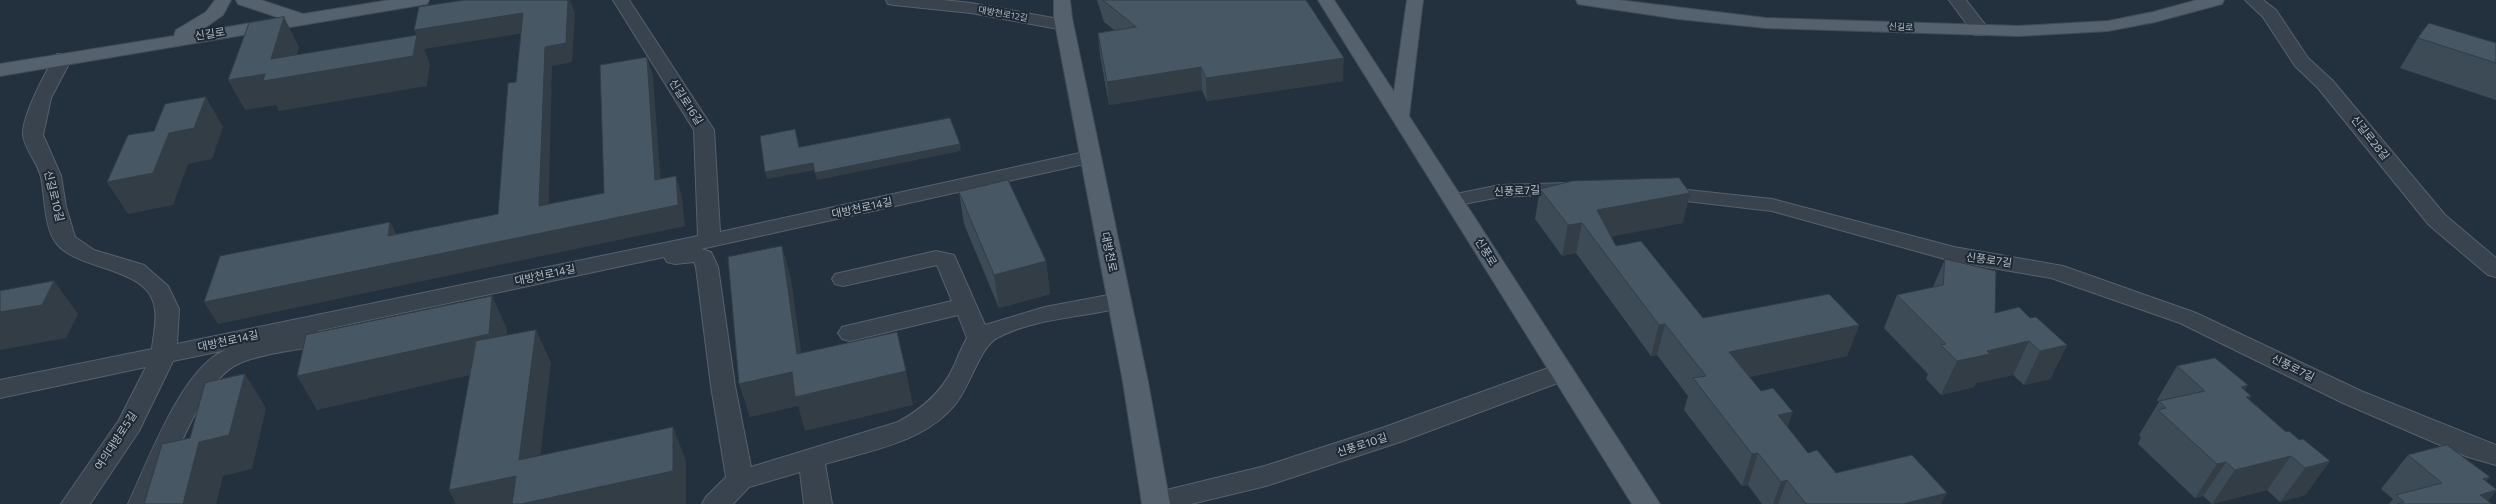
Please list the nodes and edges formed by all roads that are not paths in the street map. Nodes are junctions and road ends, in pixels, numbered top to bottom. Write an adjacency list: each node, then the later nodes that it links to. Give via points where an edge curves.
1 (223, 0): 16 (main road, via 222,5 206,20 181,34)
2 (421, 0): 13 (main road, 신길로)
3 (624, 0): 24 (street, 신길로16길, via 704,130)
4 (894, 0): 14 (street, 대방천로12길, via 971,8)
5 (1062, 0): 14 (main road, 대방천로)
6 (1326, 0): 19 (main road, 신풍로)
7 (1415, 0): 19 (main road)
8 (1584, 0): 15 (main road, 신길로, via 1678,14 1766,23)
9 (1957, 0): 15 (street)
10 (2216, 0): 15 (main road, 신길로, via 2155,17 2108,26)
11 (2253, 0): 25 (street, 신길로28길, via 2270,14 2301,62 2325,84 2437,220)
12 (251, 1): 13 (main road)
13 (301, 19): 16 (main road, 신길로)
14 (1064, 25): 20 (main road, 대방천로)
15 (1981, 31)
16 (151, 44): 17 (main road, 신길로)
17 (63, 58): 18 (main road, 신길로); 31 (street, 신길로10길, via 42,98 33,135 51,176 55,207 65,240 86,254 136,270 160,291 167,309)
18 (0, 70)
19 (1400, 115): 23 (main road, 신풍로)
20 (1089, 157): 24 (street, 대방천로14길); 27 (main road, 대방천로)
21 (1587, 190): 23 (street, 신풍로7길, via 1500,191)
22 (1641, 192): 34 (street, 신풍로7길, via 1772,205 1952,254 2055,271 2188,318 2352,397 2477,450)
23 (1453, 200): 32 (main road, 신풍로)
24 (709, 240): 31 (street, 대방천로14길)
25 (2495, 269)
26 (843, 279): 28 (street, via 936,258 946,260)
27 (1119, 301): 30 (street, via 1008,325); 37 (main road, 대방천로, via 1142,413)
28 (966, 306): 29 (street); 30 (street)
29 (850, 333)
30 (979, 338): 35 (street, via 954,390 930,417 907,429)
31 (164, 354): 33 (street, 대방천로14길); 38 (street, 여의대방로5길, via 130,424)
32 (1562, 372): 37 (street, 신풍로10길, via 1391,435 1266,476); 42 (main road, 신풍로)
33 (0, 389)
34 (2496, 455)
35 (811, 459): 36 (street); 41 (street)
36 (740, 480): 39 (street, via 723,386 707,267 703,257 696,254 249,353 224,361 208,374 187,409); 40 (street)
37 (1156, 503)
38 (75, 504)
39 (142, 504)
40 (716, 504)
41 (818, 504)
42 (1646, 504)

